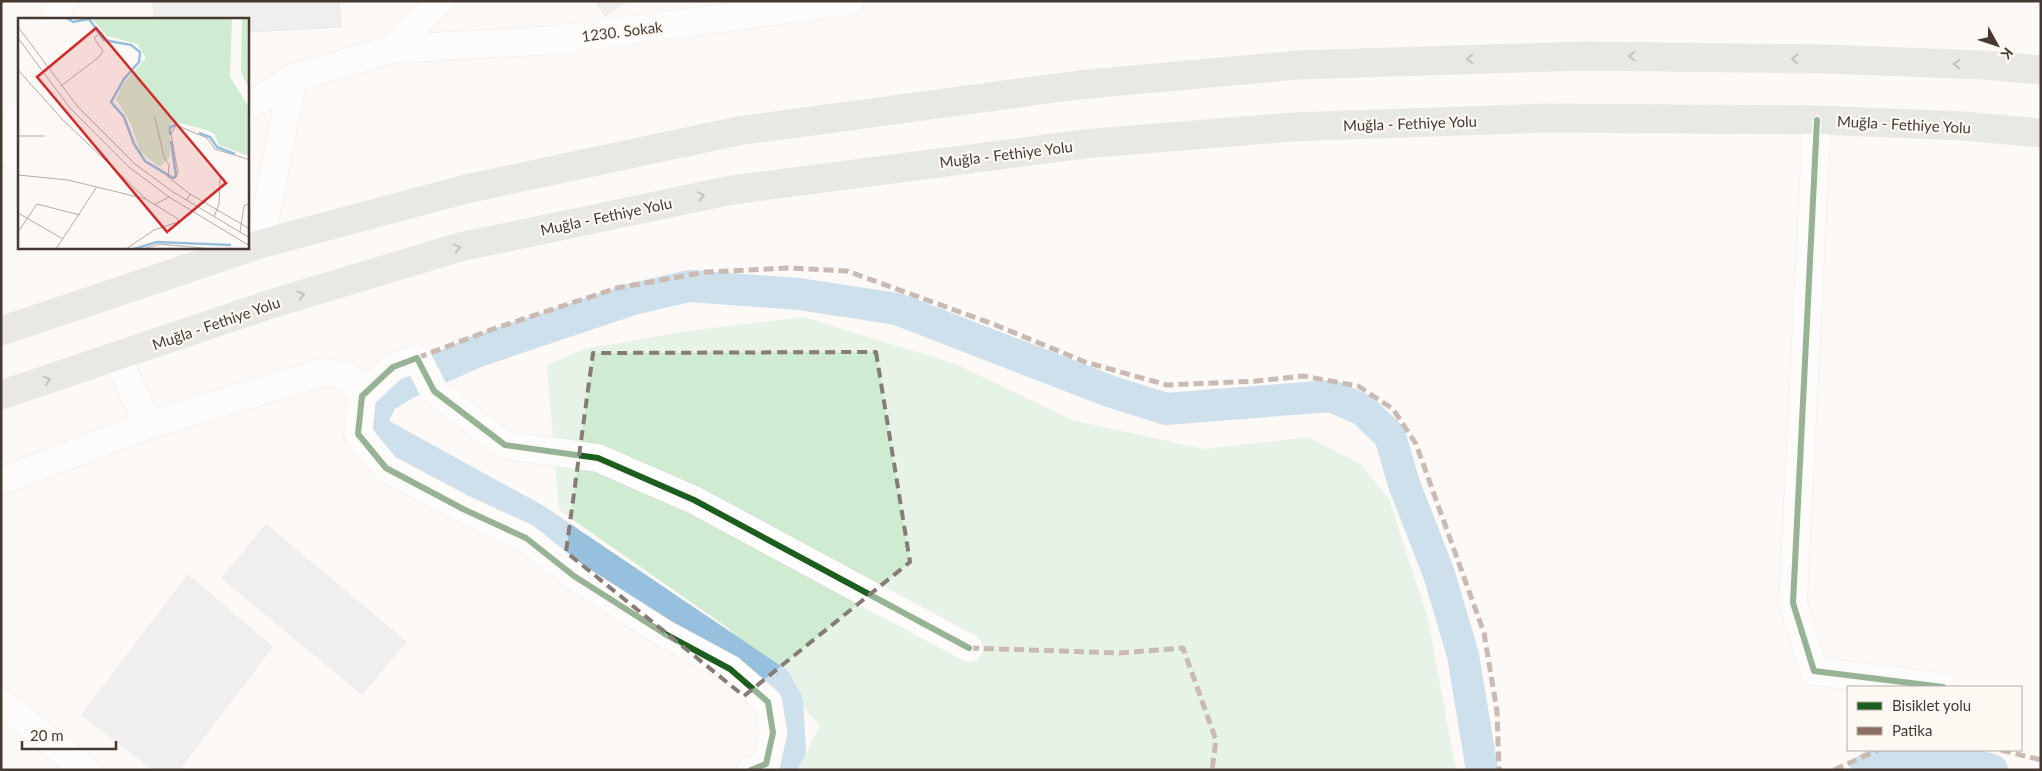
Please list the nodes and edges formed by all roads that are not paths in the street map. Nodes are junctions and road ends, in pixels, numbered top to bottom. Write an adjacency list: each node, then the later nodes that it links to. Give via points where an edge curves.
1 (63, 1): 4 (street)
2 (440, 1): 5 (street)
3 (850, 1): 5 (street, 1230. Sokak, via 556,40)
4 (55, 18)
5 (393, 49): 7 (street, 1230. Sokak)
6 (2041, 70): 13 (highway, one-way to 13, via 1828,59 1585,56 1298,65 1078,85 738,131 466,189)
7 (293, 78): 8 (street, 1230. Sokak); 13 (street)
8 (249, 106)
9 (18, 118): 12 (street, via 7,149)
10 (1817, 120): 11 (highway, Muğla - Fethiye Yolu); 17 (highway, Muğla - Fethiye Yolu, one-way to 10, via 274,303 460,247 732,190 1084,144 1292,127 1547,118); 23 (street, via 1793,603 1814,671)
11 (2041, 133)
12 (18, 159)
13 (260, 244): 14 (highway)
14 (249, 248)
15 (245, 249): 16 (highway)
16 (1, 331)
17 (117, 356): 18 (highway, Muğla - Fethiye Yolu, one-way to 17); 20 (street)
18 (1, 395)
19 (362, 396): 20 (street, via 348,376 324,372); 22 (street, via 393,367 417,358 434,391 505,445 598,458 694,500); 26 (street, via 358,434 386,468 462,509 526,538 574,576 665,634 730,668 768,702 773,734 766,764)
20 (148, 426): 21 (street)
21 (1, 481)
22 (969, 648)
23 (1934, 686)
24 (1, 702): 25 (street)
25 (86, 770)
26 (751, 770)

